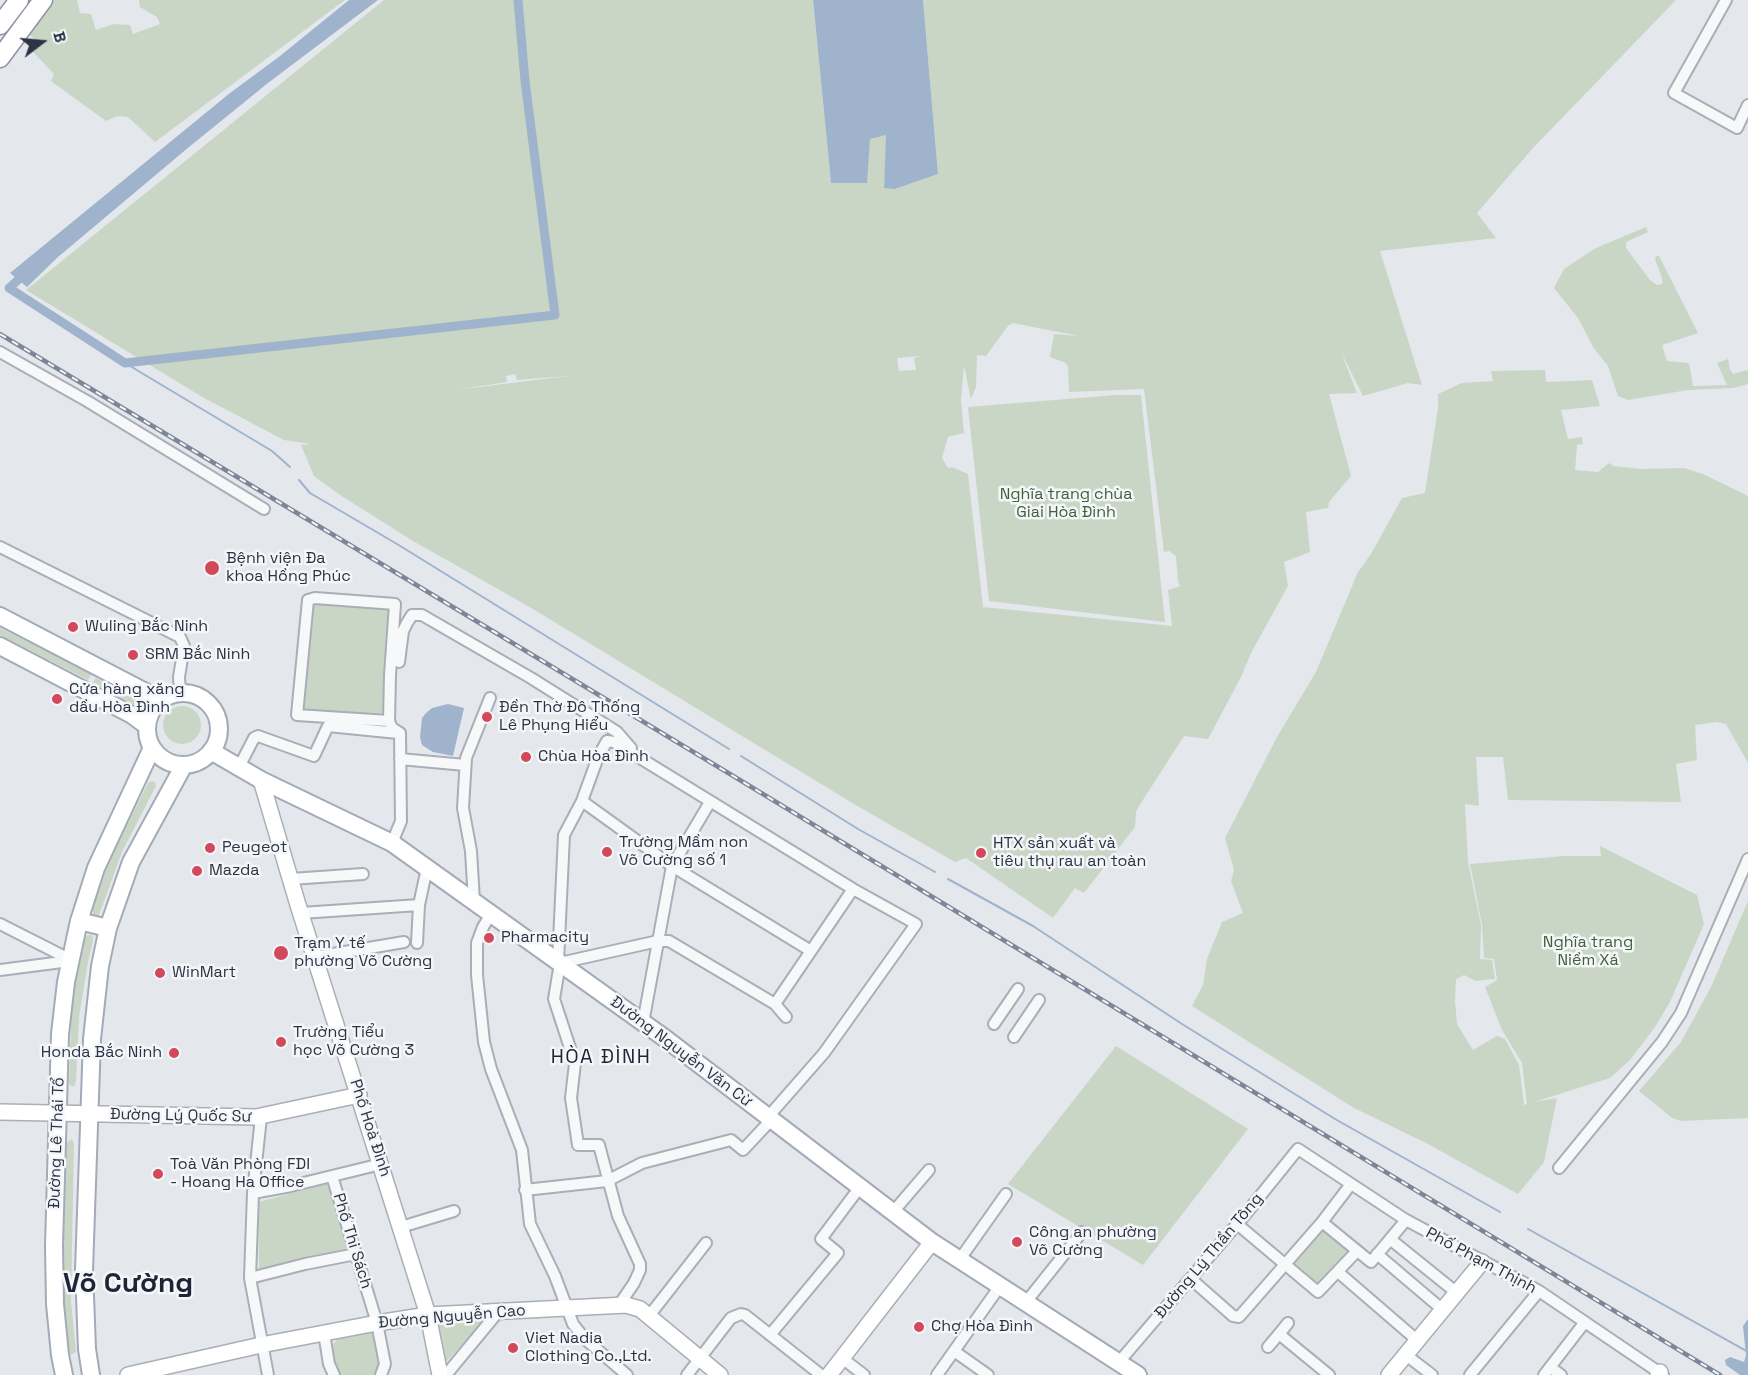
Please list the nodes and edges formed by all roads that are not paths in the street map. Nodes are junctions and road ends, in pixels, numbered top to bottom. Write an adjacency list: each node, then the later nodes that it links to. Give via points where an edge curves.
1 (19, 0): 4 (highway)
2 (43, 0): 5 (highway)
3 (1726, 0): 6 (street, via 1674,93 1737,128)
4 (0, 25)
5 (0, 58)
6 (1748, 105)
7 (0, 352): 8 (street)
8 (264, 509)
9 (0, 547): 13 (street, via 180,637 184,646)
10 (0, 616): 15 (main road)
11 (0, 646): 17 (main road)
12 (399, 662): 21 (street, via 403,631 412,615 422,615 617,732)
13 (180, 693): 15 (main road); 20 (main road, via 199,697 214,711 219,730)
14 (490, 698): 24 (street)
15 (161, 700): 17 (main road, via 151,712)
16 (389, 721): 16 (street, via 395,604 308,600 297,715); 18 (street)
17 (147, 726): 19 (main road)
18 (400, 733): 22 (street); 25 (street, via 328,726 314,756 258,736)
19 (153, 748): 23 (main road, via 165,760); 40 (main road, Đường Lê Thái Tổ, via 96,868)
20 (211, 751): 23 (main road); 25 (main road, Đường Nguyễn Văn Cừ)
21 (636, 756): 27 (street, via 615,742 606,742); 28 (street)
22 (400, 759): 24 (street); 29 (street, via 400,821)
23 (184, 765): 42 (main road, Đường Lê Thái Tổ, via 131,862)
24 (465, 765): 36 (street, via 463,808)
25 (239, 767): 26 (main road, Đường Nguyễn Văn Cừ)
26 (261, 780): 29 (main road, Đường Nguyễn Văn Cừ); 34 (street, Phố Hoà Đình)
27 (582, 801): 31 (street); 49 (street, via 564,835)
28 (710, 802): 31 (street); 35 (street)
29 (392, 843): 32 (main road, Đường Nguyễn Văn Cừ)
30 (1748, 859): 66 (street, via 1681,1013 1662,1042)
31 (672, 866): 43 (street); 46 (street)
32 (427, 868): 36 (main road, Đường Nguyễn Văn Cừ); 37 (street)
33 (363, 874): 34 (street)
34 (291, 879): 38 (street, Phố Hoà Đình)
35 (853, 889): 46 (street); 63 (street, via 916,924 824,1053)
36 (474, 901): 39 (main road, Đường Nguyễn Văn Cừ)
37 (419, 905): 38 (street); 45 (street)
38 (301, 913): 47 (street, Phố Hoà Đình)
39 (491, 914): 49 (main road, Đường Nguyễn Văn Cừ); 72 (street, via 477,943 484,1042 519,1140)
40 (79, 921): 42 (main road); 48 (main road, Đường Lê Thái Tổ)
41 (0, 924): 48 (street)
42 (108, 928): 61 (main road, Đường Lê Thái Tổ, via 94,1018)
43 (658, 940): 49 (street); 53 (street, via 669,942); 55 (street)
44 (404, 942): 47 (street)
45 (417, 943)
46 (811, 951): 53 (street)
47 (315, 957): 58 (street, Phố Hoà Đình)
48 (71, 960): 50 (street); 60 (main road, Đường Lê Thái Tổ, via 60,1034)
49 (559, 962): 55 (main road, Đường Nguyễn Văn Cừ); 69 (street, via 554,999 575,1063 572,1098 576,1140 581,1146 599,1145)
50 (0, 970)
51 (1018, 989): 56 (street)
52 (1039, 1000): 57 (street)
53 (775, 1004): 54 (street)
54 (786, 1017)
55 (643, 1023): 63 (main road, Đường Nguyễn Văn Cừ)
56 (994, 1024)
57 (1014, 1037)
58 (359, 1095): 62 (street, Đường Lý Quốc Sư); 65 (street, Phố Hoà Đình)
59 (0, 1112): 60 (street, Đường Lý Quốc Sư)
60 (57, 1113): 61 (street, Đường Lý Quốc Sư); 120 (main road, Đường Lê Thái Tổ, via 55,1304)
61 (88, 1115): 62 (street, Đường Lý Quốc Sư); 121 (main road, Đường Lê Thái Tổ, via 84,1297)
62 (261, 1117): 73 (street)
63 (770, 1118): 69 (street, via 743,1150 731,1140 721,1142 642,1163); 71 (main road, Đường Nguyễn Văn Cừ)
64 (1298, 1149): 70 (street, Phố Phạm Thịnh); 79 (street, Đường Lý Thần Tông)
65 (381, 1164): 68 (street); 80 (street, Phố Hoà Đình)
66 (1559, 1168)
67 (929, 1170): 76 (street)
68 (332, 1176): 73 (street); 86 (street, Phố Thi Sách)
69 (607, 1180): 72 (street); 98 (street, via 640,1264 634,1283)
70 (1351, 1184): 77 (street, Phố Phạm Thịnh); 78 (street)
71 (860, 1187): 76 (main road, Đường Nguyễn Văn Cừ); 109 (street, via 821,1239 838,1253)
72 (525, 1190): 99 (street, via 530,1224)
73 (253, 1193): 92 (street)
74 (1006, 1194): 88 (street)
75 (454, 1211): 80 (street)
76 (893, 1212): 83 (main road, Đường Nguyễn Văn Cừ)
77 (1406, 1220): 82 (street); 89 (street, Phố Phạm Thịnh)
78 (1322, 1222): 85 (street); 90 (street)
79 (1237, 1224): 90 (street); 93 (street, Đường Lý Thần Tông)
80 (401, 1227): 102 (street, Phố Hoà Đình)
81 (1082, 1232): 97 (street)
82 (1390, 1239): 87 (street); 96 (street)
83 (932, 1242): 88 (main road, Đường Nguyễn Văn Cừ); 115 (street)
84 (706, 1243): 103 (street)
85 (1357, 1251): 87 (street, via 1371,1262); 91 (street)
86 (356, 1254): 92 (street); 105 (street, Phố Thi Sách)
87 (1377, 1254): 100 (street)
88 (960, 1259): 94 (main road, Đường Nguyễn Văn Cừ)
89 (1482, 1262): 95 (street, Phố Phạm Thịnh); 96 (street)
90 (1285, 1266): 91 (street, via 1318,1292); 93 (street, via 1236,1317)
91 (1338, 1272): 110 (street)
92 (250, 1278): 111 (street)
93 (1191, 1279): 117 (street, Đường Lý Thần Tông, via 1149,1325)
94 (1000, 1286): 97 (main road, Đường Nguyễn Văn Cừ); 113 (street)
95 (1539, 1291): 104 (street, Phố Phạm Thịnh); 139 (street)
96 (1456, 1293): 100 (street)
97 (1026, 1302): 117 (main road, Đường Nguyễn Văn Cừ)
98 (619, 1305): 99 (street, Đường Nguyễn Cao); 103 (street, Đường Nguyễn Cao, via 640,1309)
99 (567, 1307): 101 (street, Đường Nguyễn Cao); 128 (street, via 579,1333)
100 (1443, 1310): 110 (street)
101 (498, 1312): 102 (street, Đường Nguyễn Cao); 127 (street)
102 (428, 1315): 105 (street, Đường Nguyễn Cao); 126 (street, Phố Hoà Đình)
103 (649, 1317): 116 (street, Đường Nguyễn Cao)
104 (1585, 1322): 118 (street); 119 (street, Phố Phạm Thịnh)
105 (377, 1323): 107 (street, Đường Nguyễn Cao); 125 (street, Phố Thi Sách, via 385,1364)
106 (1288, 1323): 108 (street)
107 (324, 1333): 111 (street, Đường Nguyễn Cao); 124 (street)
108 (1279, 1334): 112 (street); 136 (street)
109 (770, 1335): 116 (street, via 745,1315 736,1315); 131 (street)
110 (1418, 1341): 114 (street)
111 (261, 1345): 122 (street, Đường Nguyễn Cao); 123 (street)
112 (1268, 1347)
113 (954, 1351): 134 (street); 135 (street)
114 (1406, 1355): 137 (street); 138 (street)
115 (842, 1358): 132 (street); 133 (street)
116 (700, 1359): 129 (street); 130 (street, Đường Nguyễn Cao)
117 (1125, 1370)
118 (1547, 1371): 140 (street)
119 (1660, 1374)
120 (64, 1375)
121 (91, 1375)
122 (128, 1375)
123 (268, 1375)
124 (334, 1375)
125 (381, 1375)
126 (440, 1375)
127 (446, 1375)
128 (627, 1375)
129 (687, 1375)
130 (720, 1375)
131 (821, 1375)
132 (829, 1375)
133 (864, 1375)
134 (937, 1375)
135 (988, 1375)
136 (1329, 1375)
137 (1389, 1375)
138 (1432, 1375)
139 (1470, 1375)
140 (1561, 1375)

